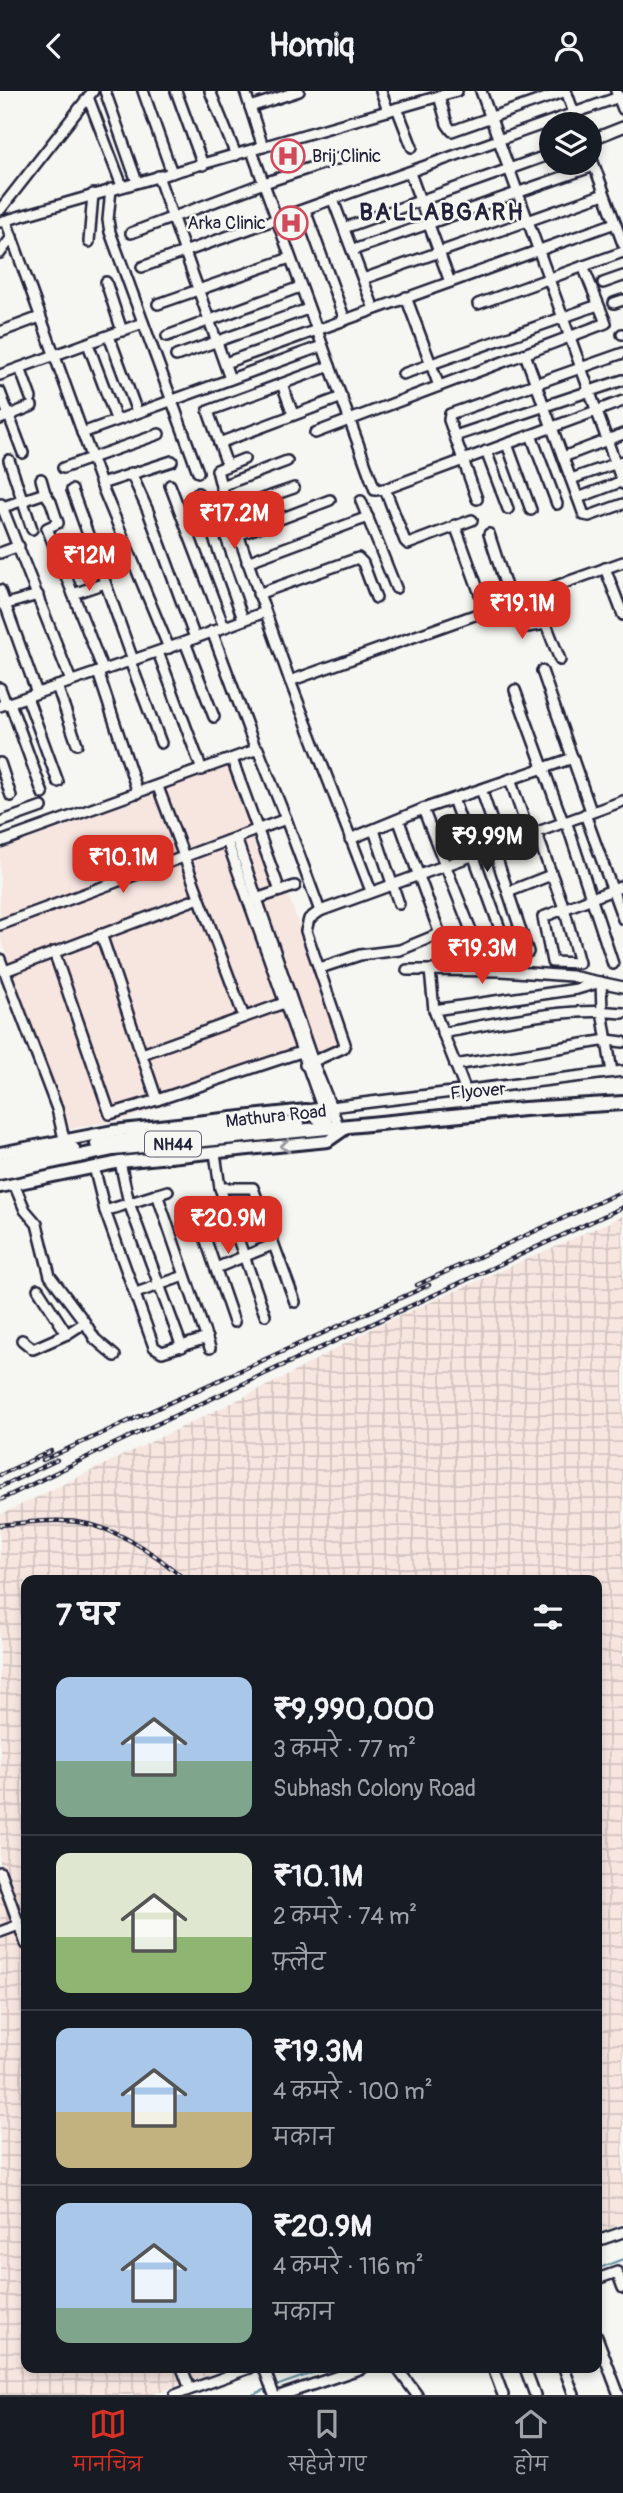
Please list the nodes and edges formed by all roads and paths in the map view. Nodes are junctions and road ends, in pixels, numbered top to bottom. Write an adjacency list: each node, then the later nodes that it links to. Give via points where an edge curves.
1 (79, 91): 14 (street)
2 (106, 91): 38 (street)
3 (143, 91): 33 (street)
4 (176, 91): 31 (street)
5 (210, 91): 29 (street)
6 (245, 91): 15 (street)
7 (299, 91): 15 (street)
8 (381, 91): 17 (street)
9 (457, 91): 13 (street)
10 (481, 91): 20 (street)
11 (566, 91): 18 (street); 20 (street)
12 (617, 94): 16 (street); 19 (street)
13 (439, 96): 17 (street); 20 (street, via 452,131)
14 (88, 97): 40 (street); 47 (street)
15 (250, 107): 25 (street)
16 (623, 109)
17 (393, 110): 25 (street); 26 (street)
18 (574, 112)
19 (576, 112)
20 (491, 118): 24 (street)
21 (539, 125): 24 (street)
22 (623, 127): 23 (street)
23 (602, 135)
24 (498, 139): 32 (street); 34 (street)
25 (263, 147): 27 (street)
26 (412, 147)
27 (252, 151): 29 (street); 39 (street)
28 (355, 153): 39 (street)
29 (236, 155): 31 (street)
30 (539, 159): 32 (street)
31 (203, 165): 33 (street)
32 (510, 170): 42 (street); 46 (street)
33 (173, 173): 37 (street)
34 (410, 173): 45 (street); 46 (street)
35 (569, 175): 42 (street)
36 (597, 175): 44 (street)
37 (158, 176): 38 (street); 49 (street)
38 (137, 182): 40 (street)
39 (264, 183): 49 (street); 50 (street)
40 (121, 186): 41 (street)
41 (111, 189): 43 (street); 87 (street, via 109,228)
42 (518, 193): 51 (street); 54 (street)
43 (93, 194): 52 (street); 58 (street)
44 (604, 194): 51 (street); 53 (street)
45 (333, 200): 48 (street); 55 (street)
46 (420, 201): 54 (street); 55 (street)
47 (0, 210)
48 (305, 210): 50 (street); 86 (street)
49 (173, 217): 56 (street); 62 (street)
50 (276, 219): 62 (street); 66 (street)
51 (528, 220): 61 (street); 65 (street)
52 (3, 221): 57 (street)
53 (615, 222): 59 (street); 61 (street)
54 (429, 223): 60 (street); 65 (street)
55 (344, 228): 60 (street)
56 (131, 233)
57 (12, 237): 64 (street); 83 (street)
58 (89, 242)
59 (623, 244)
60 (353, 250): 71 (street)
61 (538, 250): 70 (street); 73 (street)
62 (185, 252): 68 (street); 76 (street)
63 (623, 252): 67 (street)
64 (0, 253)
65 (439, 253): 71 (street); 73 (street)
66 (290, 257): 75 (street); 76 (street)
67 (583, 266): 70 (street); 80 (street)
68 (142, 267)
69 (623, 276): 74 (street)
70 (549, 278): 78 (street); 84 (street)
71 (363, 279): 82 (street)
72 (106, 282): 89 (street)
73 (450, 282): 77 (street)
74 (603, 283)
75 (300, 287): 81 (street); 85 (street)
76 (199, 289): 79 (street); 85 (street)
77 (407, 297): 82 (street); 102 (street)
78 (478, 303)
79 (158, 304)
80 (598, 305): 84 (street); 93 (street, via 606,323)
81 (308, 309): 88 (street); 94 (street)
82 (374, 309): 86 (street)
83 (40, 317): 90 (street); 99 (street)
84 (563, 317): 93 (street); 102 (street)
85 (210, 320): 92 (street); 94 (street)
86 (345, 320): 88 (street)
87 (143, 323): 89 (street); 116 (street)
88 (316, 330): 96 (street); 101 (street)
89 (122, 331): 91 (street)
90 (0, 332)
91 (109, 336): 95 (street); 120 (street)
92 (167, 336)
93 (570, 338): 98 (street); 105 (street)
94 (217, 341): 100 (street); 101 (street)
95 (88, 344): 99 (street); 123 (street)
96 (322, 346): 103 (street); 108 (street)
97 (623, 353): 105 (street)
98 (526, 354): 111 (street); 112 (street)
99 (53, 356): 104 (street); 126 (street)
100 (177, 356)
101 (225, 363): 108 (street)
102 (430, 365): 106 (street); 112 (street)
103 (330, 366): 110 (street); 115 (street)
104 (20, 368): 107 (street); 122 (street, via 31,402)
105 (581, 368): 111 (street); 114 (street)
106 (403, 374)
107 (0, 375)
108 (230, 379): 116 (street)
109 (623, 380): 114 (street)
110 (282, 384): 121 (street); 133 (street, via 208,411)
111 (536, 384): 118 (street); 131 (street, via 450,414)
112 (439, 386): 124 (street)
113 (0, 391): 122 (street)
114 (589, 391): 118 (street); 119 (street)
115 (342, 397): 121 (street); 124 (street)
116 (171, 400): 120 (street); 147 (street)
117 (623, 401): 119 (street)
118 (544, 406): 125 (street); 131 (street)
119 (596, 411): 125 (street); 132 (street)
120 (137, 412): 123 (street)
121 (293, 414): 133 (street)
122 (4, 417): 136 (street)
123 (116, 419): 126 (street)
124 (350, 419): 127 (street); 156 (street, via 373,488)
125 (552, 427): 130 (street); 137 (street)
126 (82, 433): 138 (street)
127 (315, 433)
128 (159, 434): 138 (street)
129 (623, 434): 132 (street)
130 (531, 435): 134 (street); 165 (street)
131 (455, 436): 141 (street)
132 (607, 439): 137 (street); 144 (street)
133 (219, 443): 145 (street)
134 (507, 444): 135 (street); 170 (street)
135 (486, 451): 141 (street); 168 (street)
136 (23, 453)
137 (563, 457): 150 (street)
138 (92, 458): 146 (street); 152 (street)
139 (244, 459): 145 (street)
140 (9, 460): 162 (street)
141 (464, 460): 156 (street); 161 (street)
142 (172, 461): 148 (street)
143 (287, 461): 154 (street)
144 (619, 462): 150 (street); 151 (street)
145 (227, 465): 154 (street, via 217,470)
146 (63, 468)
147 (198, 472)
148 (131, 473): 152 (street); 198 (street)
149 (41, 478): 158 (street)
150 (571, 479): 160 (street)
151 (623, 482): 160 (street)
152 (102, 484): 200 (street)
153 (170, 485): 196 (street)
154 (221, 486): 169 (street)
155 (294, 488): 169 (street)
156 (385, 489): 174 (street, via 408,544)
157 (72, 490): 183 (street)
158 (46, 493): 162 (street); 186 (street, via 58,523 47,528)
159 (198, 493): 195 (street)
160 (578, 498): 166 (street, via 585,516)
161 (477, 499)
162 (24, 500): 167 (street); 175 (street)
163 (330, 500): 177 (street)
164 (361, 501): 171 (street)
165 (556, 504)
166 (623, 504)
167 (1, 506): 173 (street)
168 (508, 509)
169 (230, 510): 177 (street)
170 (531, 510)
171 (368, 517): 180 (street); 184 (street)
172 (472, 520): 174 (street)
173 (4, 524): 178 (street)
174 (455, 525): 192 (street)
175 (33, 529)
176 (489, 534): 190 (street)
177 (238, 535): 180 (street)
178 (19, 546): 179 (street); 188 (street)
179 (0, 553)
180 (247, 562): 187 (street)
181 (623, 562): 182 (street)
182 (606, 568): 190 (street); 194 (street)
183 (106, 583): 186 (street); 202 (street)
184 (396, 589)
185 (0, 590): 191 (street)
186 (73, 594): 204 (street)
187 (258, 594): 189 (street, via 358,558); 193 (street)
188 (38, 595): 191 (street); 206 (street)
189 (376, 598)
190 (514, 601): 192 (street); 203 (street, via 527,627 546,624)
191 (3, 605): 211 (street)
192 (486, 611): 207 (street)
193 (265, 612): 195 (street); 207 (street)
194 (623, 615)
195 (243, 619): 196 (street)
196 (224, 627): 197 (street)
197 (212, 631): 198 (street); 217 (street)
198 (195, 638): 199 (street)
199 (185, 642): 200 (street); 214 (street)
200 (169, 648): 201 (street)
201 (158, 652): 202 (street); 222 (street)
202 (132, 660): 204 (street); 215 (street)
203 (560, 660)
204 (101, 671): 206 (street); 227 (street)
205 (542, 671): 218 (street)
206 (71, 681): 208 (street)
207 (290, 681): 243 (street)
208 (57, 686): 211 (street); 216 (street)
209 (0, 688): 213 (street)
210 (515, 690): 221 (street)
211 (37, 694): 212 (street)
212 (27, 697): 213 (street); 224 (street)
213 (6, 704): 228 (street)
214 (214, 717)
215 (161, 743)
216 (77, 744)
217 (256, 750): 219 (street); 235 (street)
218 (573, 758): 221 (street); 234 (street)
219 (232, 759): 222 (street); 239 (street)
220 (0, 763): 229 (street)
221 (543, 768): 223 (street); 238 (street)
222 (202, 770): 225 (street)
223 (510, 779): 226 (street); 241 (street)
224 (58, 782)
225 (158, 787): 227 (street); 247 (street)
226 (481, 789): 230 (street); 245 (street)
227 (138, 793): 244 (street)
228 (43, 794)
229 (11, 796)
230 (453, 799): 233 (street); 246 (street)
231 (623, 801): 234 (street)
232 (42, 807): 237 (street)
233 (424, 809): 236 (street); 248 (street)
234 (588, 813): 238 (street); 254 (street)
235 (286, 819): 239 (street); 263 (street)
236 (399, 821): 240 (street); 250 (street)
237 (0, 822)
238 (564, 822): 241 (street); 260 (street)
239 (257, 830): 242 (street); 255 (street)
240 (374, 830): 243 (street); 251 (street)
241 (532, 833): 245 (street); 249 (street)
242 (232, 839): 247 (street); 259 (street); 281 (street)
243 (350, 839): 256 (street)
244 (0, 842)
245 (497, 846): 246 (street); 257 (street)
246 (474, 854): 248 (street); 269 (street)
247 (184, 857): 258 (street); 265 (street)
248 (447, 864): 250 (street); 272 (street)
249 (551, 874): 257 (street); 262 (street)
250 (418, 875): 251 (street); 266 (street)
251 (392, 884): 256 (street); 261 (street)
252 (295, 886): 255 (street)
253 (623, 886): 254 (street)
254 (612, 890): 260 (street); 264 (street)
255 (280, 891): 259 (street)
256 (371, 891): 263 (street)
257 (508, 892): 271 (street)
258 (200, 898): 267 (street); 285 (street)
259 (257, 899): 291 (street)
260 (591, 900): 262 (street); 274 (street)
261 (399, 904)
262 (564, 908): 262 (street, via 574,945 579,963 552,962 542,919)
263 (320, 911): 275 (street, via 309,919 306,931)
264 (623, 919)
265 (0, 925)
266 (439, 934): 268 (street); 275 (street, via 400,950 360,955)
267 (101, 935): 270 (street); 290 (street)
268 (444, 948)
269 (507, 948)
270 (54, 952): 278 (street); 299 (street)
271 (528, 952)
272 (480, 953)
273 (0, 959): 278 (street)
274 (613, 964)
275 (320, 968): 291 (street, via 345,1044)
276 (407, 970): 277 (street)
277 (430, 970): 279 (street, via 502,971); 282 (street)
278 (5, 971): 303 (street)
279 (601, 982): 280 (street); 282 (street); 283 (street)
280 (623, 988)
281 (284, 1003): 285 (street); 289 (street)
282 (434, 1010): 286 (street)
283 (602, 1011): 284 (street); 286 (street); 287 (street)
284 (623, 1013)
285 (244, 1017): 290 (street)
286 (442, 1033): 292 (street)
287 (607, 1039): 288 (street); 292 (street); 294 (street)
288 (623, 1042)
289 (301, 1052): 291 (street); 297 (street)
290 (142, 1054): 297 (street)
291 (309, 1063): 300 (street)
292 (455, 1065): 295 (street)
293 (623, 1071): 294 (street)
294 (612, 1072): 295 (street)
295 (465, 1089): 300 (street)
296 (623, 1096): 300 (highway, Flyover / NH44)
297 (157, 1100): 299 (street)
298 (623, 1103): 300 (highway, Flyover / NH44)
299 (110, 1114): 301 (street)
300 (337, 1119): 302 (highway, Mathura Road / NH44); 302 (main road, via 306,1110); 303 (highway, Mathura Road / NH44, via 113,1149); 305 (main road, one-way to 305, via 328,1141)
301 (113, 1131): 302 (main road); 303 (main road)
302 (131, 1134): 303 (highway, Mathura Road / NH44)
303 (69, 1149): 304 (main road); 307 (highway, Mathura Road / NH44); 309 (highway); 310 (highway, Mathura Road / NH44)
304 (0, 1153)
305 (215, 1153): 306 (main road); 313 (street)
306 (120, 1162): 308 (main road); 316 (street)
307 (0, 1164)
308 (94, 1167): 309 (main road); 317 (street)
309 (74, 1172): 311 (main road)
310 (0, 1173)
311 (14, 1184): 312 (main road); 326 (street, via 24,1210 37,1224 50,1276)
312 (0, 1187)
313 (219, 1188): 318 (street); 319 (street, via 253,1188)
314 (168, 1191): 315 (street)
315 (156, 1194): 316 (street); 322 (street)
316 (130, 1203): 317 (street); 323 (street)
317 (105, 1211): 325 (street)
318 (229, 1215): 320 (street); 321 (street, via 201,1226)
319 (272, 1245): 320 (street); 327 (street)
320 (244, 1257): 321 (street); 329 (street)
321 (216, 1268): 330 (street)
322 (184, 1276): 323 (street); 333 (street)
323 (159, 1285): 325 (street); 335 (street)
324 (38, 1289): 328 (street)
325 (136, 1293): 335 (street, via 156,1350)
326 (65, 1297): 328 (street); 331 (street)
327 (295, 1302)
328 (50, 1307): 332 (street)
329 (265, 1315)
330 (234, 1322)
331 (84, 1323): 332 (street); 337 (street)
332 (67, 1334): 334 (street, via 33,1349)
333 (206, 1338): 335 (street); 336 (street)
334 (22, 1340)
335 (182, 1347)
336 (210, 1348)
337 (114, 1356)
338 (0, 1872): 339 (street)
339 (19, 1925): 340 (street); 341 (street)
340 (21, 1930)
341 (0, 1932)
342 (623, 2232): 343 (street)
343 (602, 2240)
344 (602, 2277): 345 (street, via 617,2272)
345 (623, 2288)
346 (602, 2350): 363 (street)
347 (184, 2373): 355 (street)
348 (236, 2373): 355 (street)
349 (266, 2373): 357 (street)
350 (347, 2373): 358 (street)
351 (401, 2373): 359 (street)
352 (495, 2373): 360 (street)
353 (527, 2373): 361 (street)
354 (566, 2373): 362 (street)
355 (190, 2389): 356 (street)
356 (175, 2395)
357 (274, 2395)
358 (282, 2395)
359 (417, 2395)
360 (503, 2395)
361 (535, 2395)
362 (574, 2395)
363 (619, 2395)

